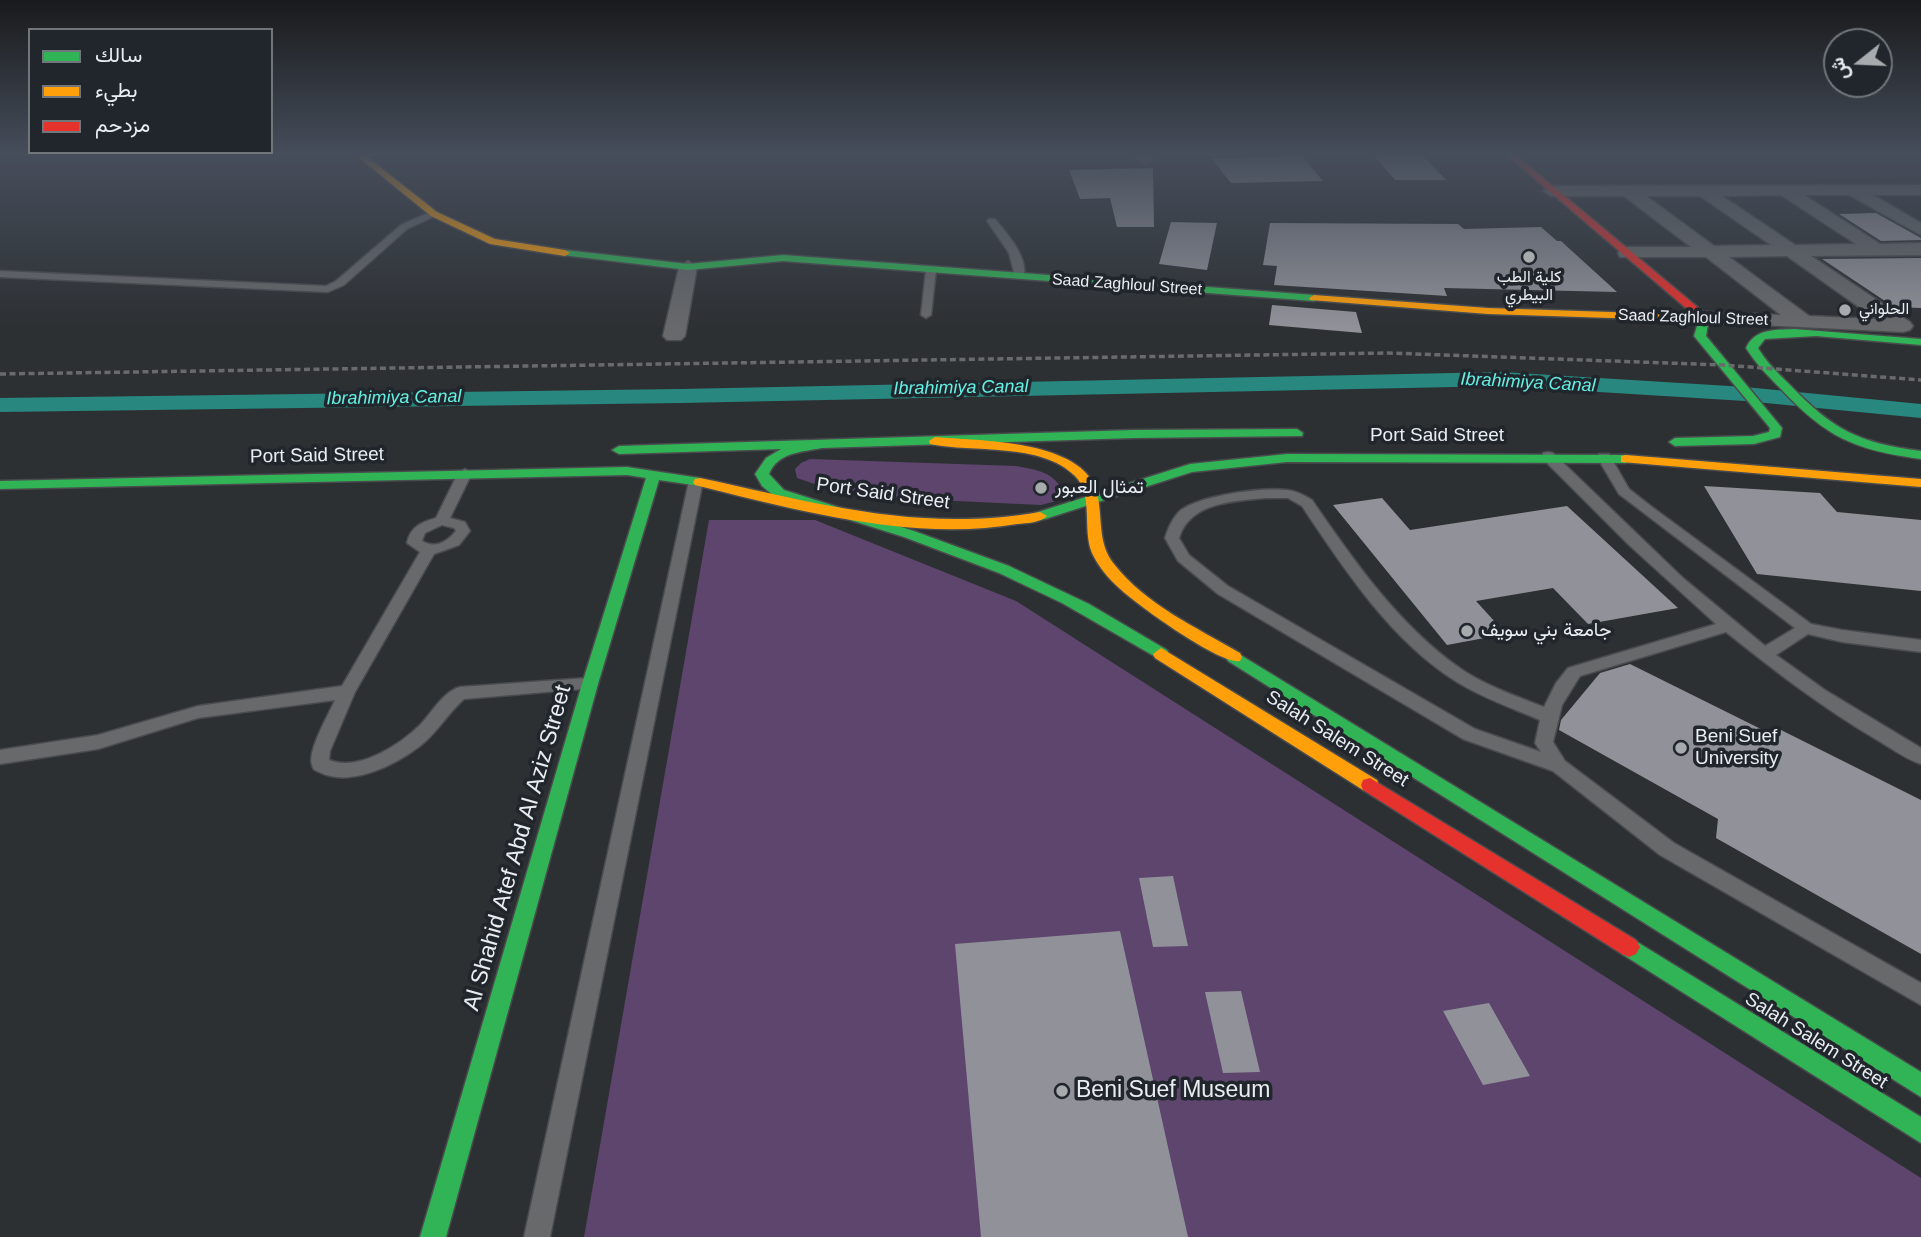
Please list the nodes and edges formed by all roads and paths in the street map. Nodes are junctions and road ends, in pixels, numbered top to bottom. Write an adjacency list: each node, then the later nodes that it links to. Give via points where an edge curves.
1 (434, 214): 14 (main road, Saad Zaghloul Street, via 493,242 518,248); 16 (lane, via 404,227 328,289)
2 (1579, 214): 12 (main road)
3 (1659, 214): 13 (street)
4 (1737, 214): 11 (street)
5 (1821, 214): 10 (street)
6 (1893, 214): 8 (street)
7 (992, 221): 17 (lane, via 1014,249)
8 (1921, 230)
9 (1921, 249): 10 (street)
10 (1877, 250): 11 (street)
11 (1791, 251): 13 (street); 21 (street)
12 (1627, 253): 13 (street); 19 (main road)
13 (1711, 253): 20 (street)
14 (688, 267): 15 (main road, Saad Zaghloul Street, via 783,258); 23 (street)
15 (931, 270): 17 (main road, Saad Zaghloul Street); 18 (lane)
16 (0, 274)
17 (1020, 276): 19 (main road, Saad Zaghloul Street, via 1488,311)
18 (926, 315)
19 (1704, 318): 20 (street, Saad Zaghloul Street); 30 (main road, via 1700,336 1776,428 1775,434 1760,439 1700,438 1660,444)
20 (1805, 323): 22 (street, Saad Zaghloul Street)
21 (1911, 326): 22 (street, Saad Zaghloul Street)
22 (1861, 332): 24 (main road); 31 (main road, via 1784,333 1760,337 1752,348 1818,422 1838,437)
23 (674, 336)
24 (1921, 342)
25 (1310, 433): 26 (main road, Port Said Street)
26 (1134, 434): 27 (main road, Port Said Street); 36 (main road, via 1132,444 1145,459 1171,468)
27 (935, 441): 28 (main road, Port Said Street); 42 (main road, Salah Salem Street, via 1058,458 1084,475 1092,487)
28 (817, 445): 29 (main road, Port Said Street); 43 (main road, Salah Salem Street, via 793,448 772,458 763,477 779,493)
29 (605, 450)
30 (1774, 453)
31 (1921, 454)
32 (1548, 456): 33 (main road, Port Said Street); 36 (main road, Port Said Street, via 1287,458); 46 (lane, via 1587,498)
33 (1604, 457): 39 (main road, Port Said Street); 47 (lane, via 1612,475 1632,497)
34 (1867, 461): 35 (main road)
35 (1921, 465)
36 (1190, 468): 42 (main road, Port Said Street)
37 (466, 473): 38 (main road, Port Said Street, via 599,470); 40 (main road, Port Said Street); 44 (lane)
38 (654, 474): 41 (main road, Port Said Street); 50 (main road, Al Shahid Atef Abd Al Aziz Street, via 651,502)
39 (1921, 483)
40 (2, 487)
41 (690, 494): 43 (main road, Port Said Street); 62 (lane)
42 (1093, 501): 43 (main road, Port Said Street, via 1029,519 993,523 919,524); 58 (main road, Salah Salem Street, via 1091,526 1100,555 1120,581 1145,602)
43 (850, 514): 56 (main road, Salah Salem Street, via 984,561 1082,607)
44 (442, 521): 45 (lane, via 415,536 414,543); 45 (lane, via 460,525 460,538)
45 (429, 550): 51 (lane)
46 (1728, 626): 49 (lane); 52 (lane, via 1574,672)
47 (1806, 628): 48 (lane); 49 (lane)
48 (1921, 646)
49 (1763, 655): 54 (lane)
50 (590, 684): 51 (lane, via 460,693 404,749 355,768 326,769 320,764 321,751); 61 (main road, Al Shahid Atef Abd Al Aziz Street)
51 (347, 692): 53 (lane, via 198,712 99,742)
52 (1548, 716): 55 (lane, via 1544,743); 55 (lane, via 1457,674 1426,650 1375,595 1299,497 1286,494 1214,501 1190,510 1175,527 1172,538 1183,558 1223,590 1469,734)
53 (0, 757)
54 (1921, 757)
55 (1559, 766): 57 (lane, via 1667,849)
56 (1647, 960): 58 (main road, via 1635,947 1633,939 1639,932 1662,936 1792,1018); 60 (main road, Salah Salem Street)
57 (1921, 995)
58 (1866, 1051): 59 (main road, Salah Salem Street)
59 (1921, 1085)
60 (1921, 1131)
61 (433, 1237)
62 (537, 1237)

